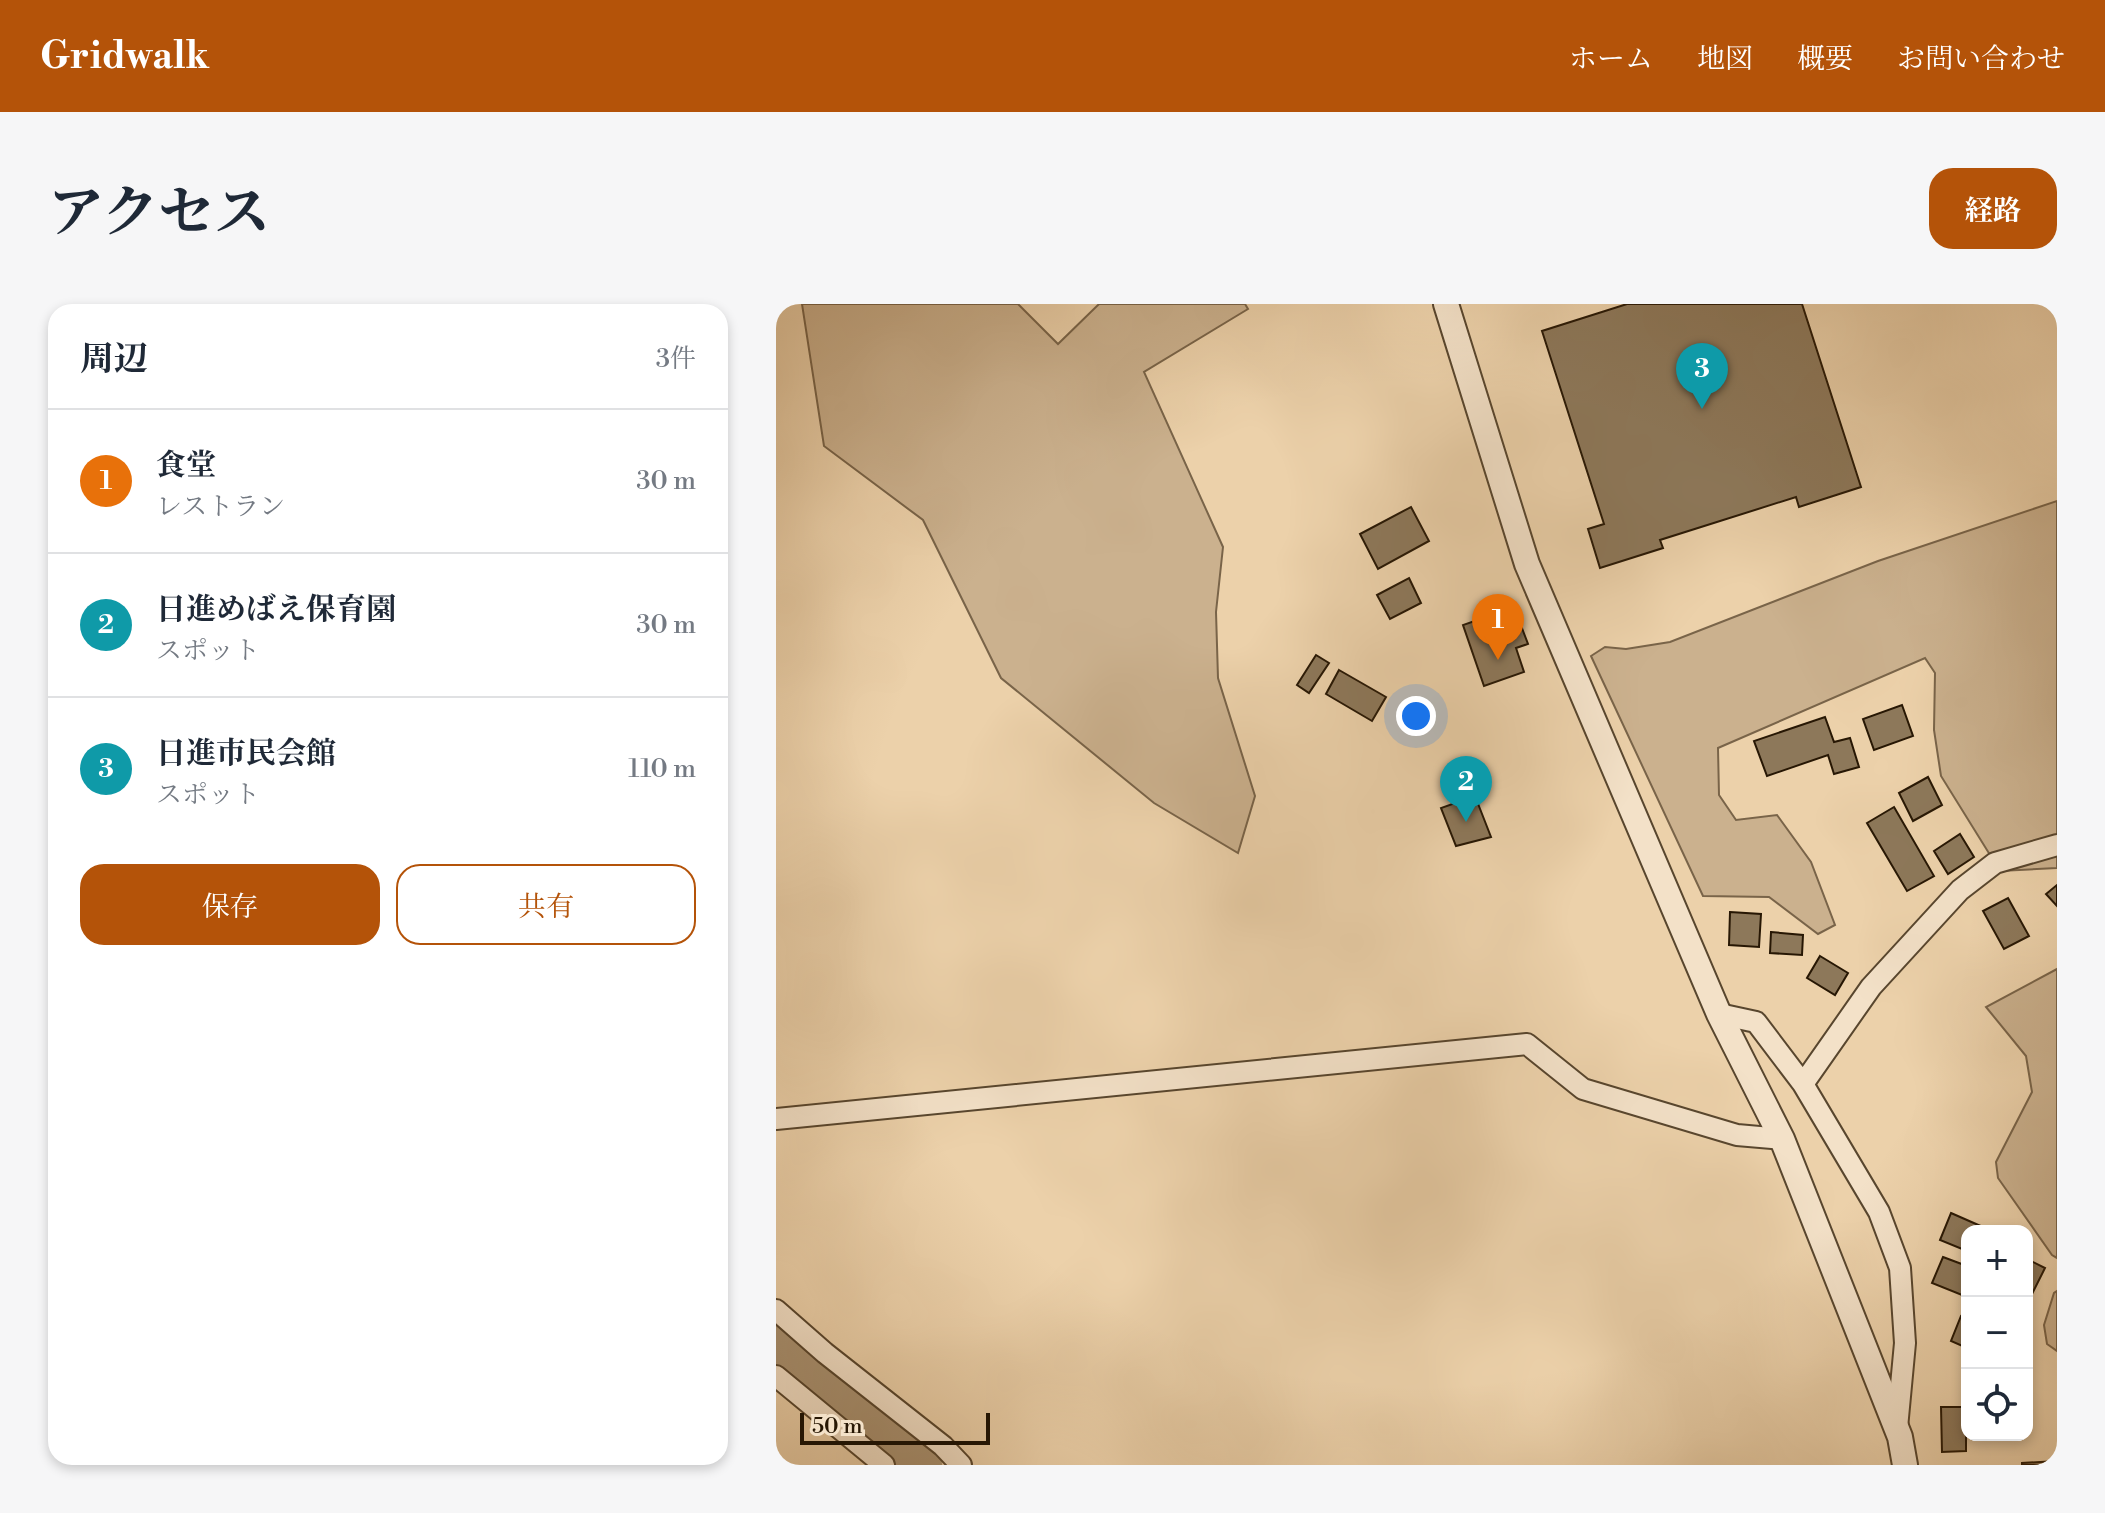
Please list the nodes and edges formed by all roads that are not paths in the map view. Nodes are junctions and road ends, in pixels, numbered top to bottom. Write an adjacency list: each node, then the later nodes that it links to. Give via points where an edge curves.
1 (1446, 304): 3 (street, via 1527,564)
2 (2057, 845): 4 (street, via 1995,863 1960,890 1871,987)
3 (1719, 1014): 4 (street, via 1756,1022); 6 (street)
4 (1803, 1084): 9 (street, via 1879,1212 1900,1268 1905,1343)
5 (776, 1119): 6 (street, via 1527,1044 1583,1089 1737,1135)
6 (1782, 1139): 9 (street)
7 (776, 1310): 11 (street)
8 (776, 1376): 10 (street)
9 (1897, 1428): 12 (street)
10 (884, 1465)
11 (961, 1465)
12 (1905, 1465)

